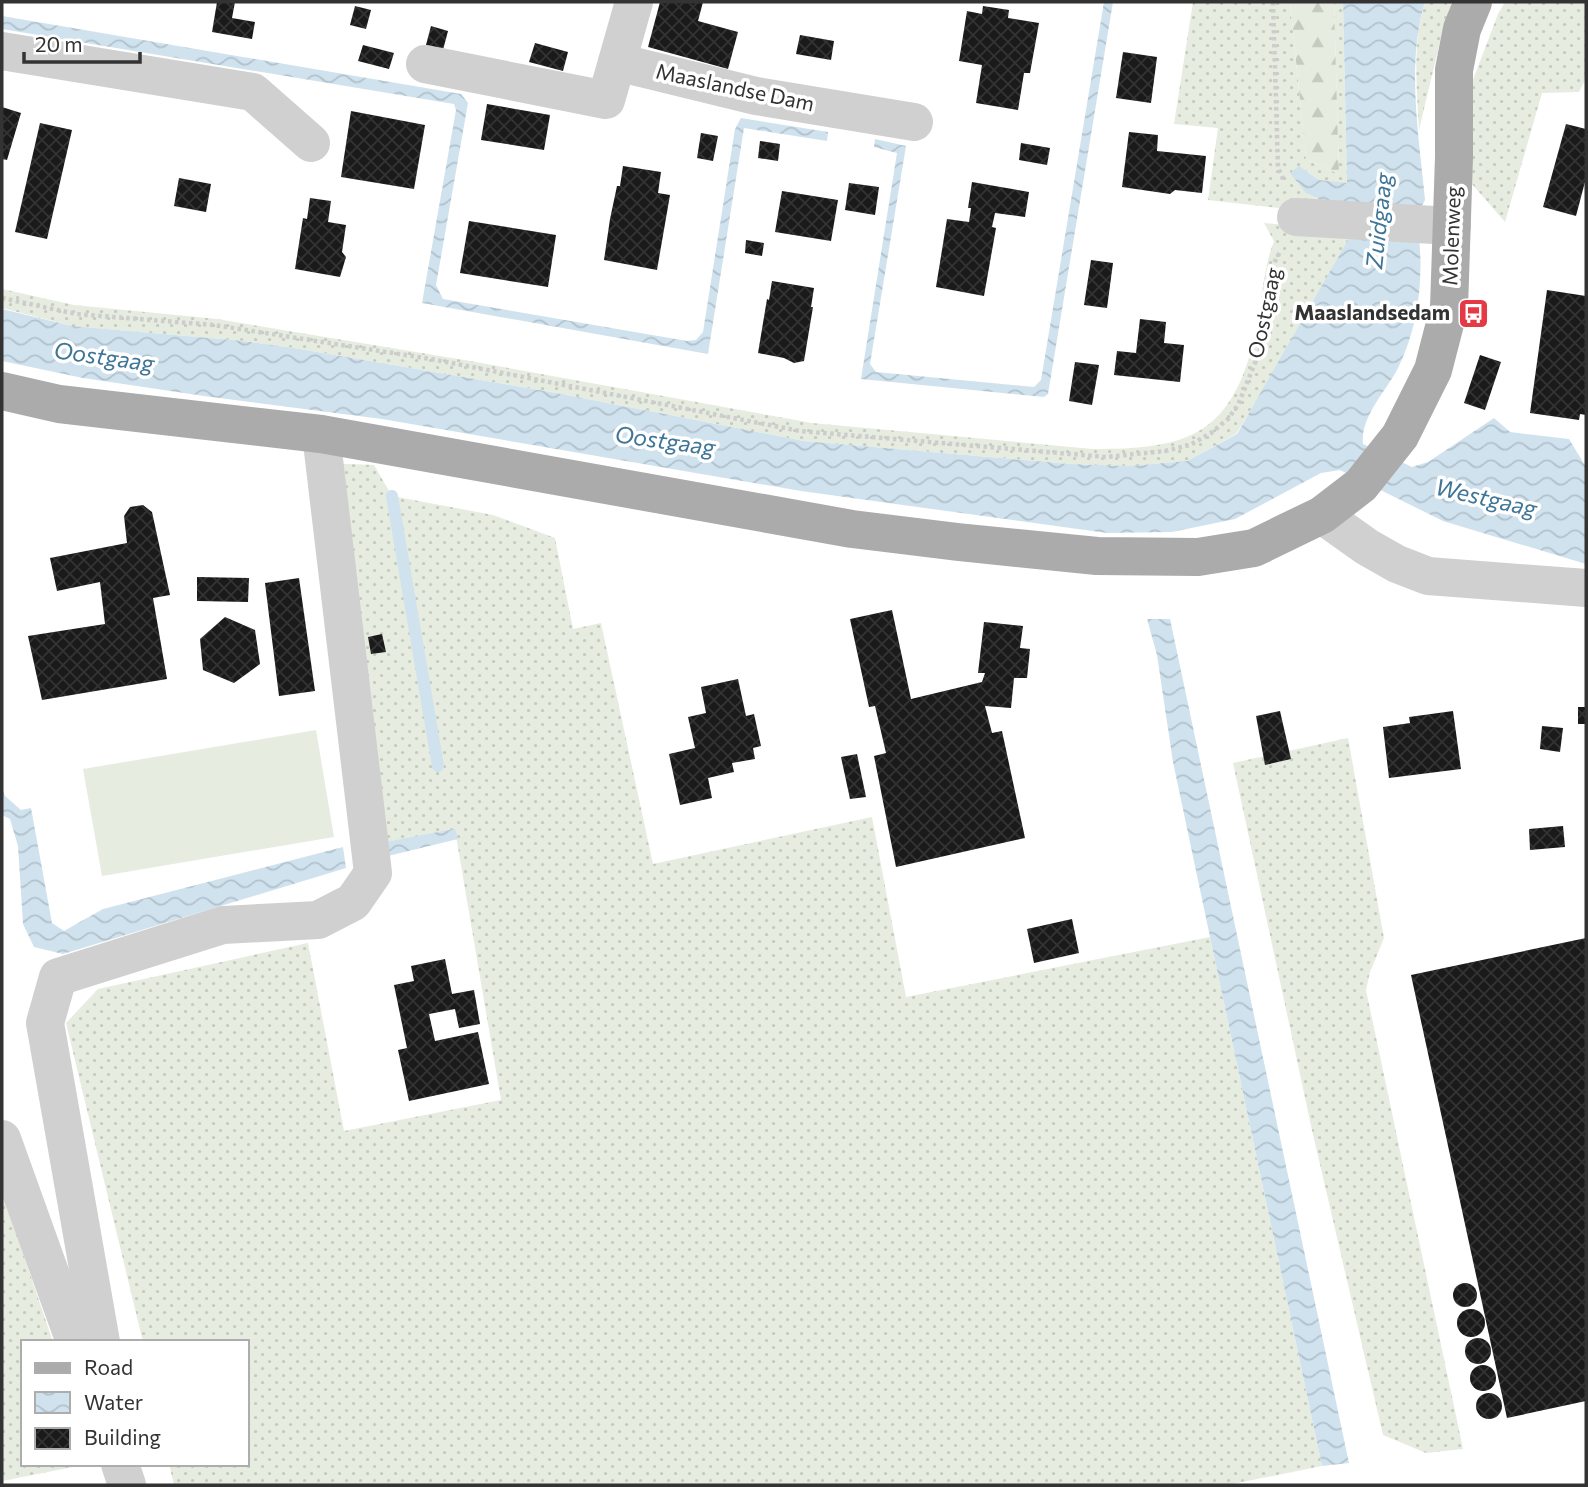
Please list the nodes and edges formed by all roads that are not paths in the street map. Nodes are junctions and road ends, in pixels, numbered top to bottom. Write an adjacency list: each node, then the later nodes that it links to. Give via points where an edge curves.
1 (634, 2): 4 (street)
2 (1473, 2): 9 (main road, Molenweg, via 1454,70)
3 (2, 51): 7 (street, via 253,92)
4 (617, 62): 5 (street, via 606,100); 6 (street, Maaslandse Dam, via 756,96)
5 (425, 64)
6 (914, 122)
7 (311, 144)
8 (1296, 217): 9 (street)
9 (1446, 225): 12 (main road, Molenweg, via 1449,308 1433,370 1400,436 1362,485)
10 (2, 391): 11 (main road, via 59,404)
11 (321, 434): 12 (main road, via 852,529 1097,556 1198,557 1254,548); 16 (street, via 373,873 353,902 318,920 223,925 58,977 46,1023)
12 (1322, 515): 13 (street, via 1397,565 1428,576)
13 (1586, 588)
14 (2, 1139): 15 (street)
15 (74, 1340)
16 (101, 1340)

